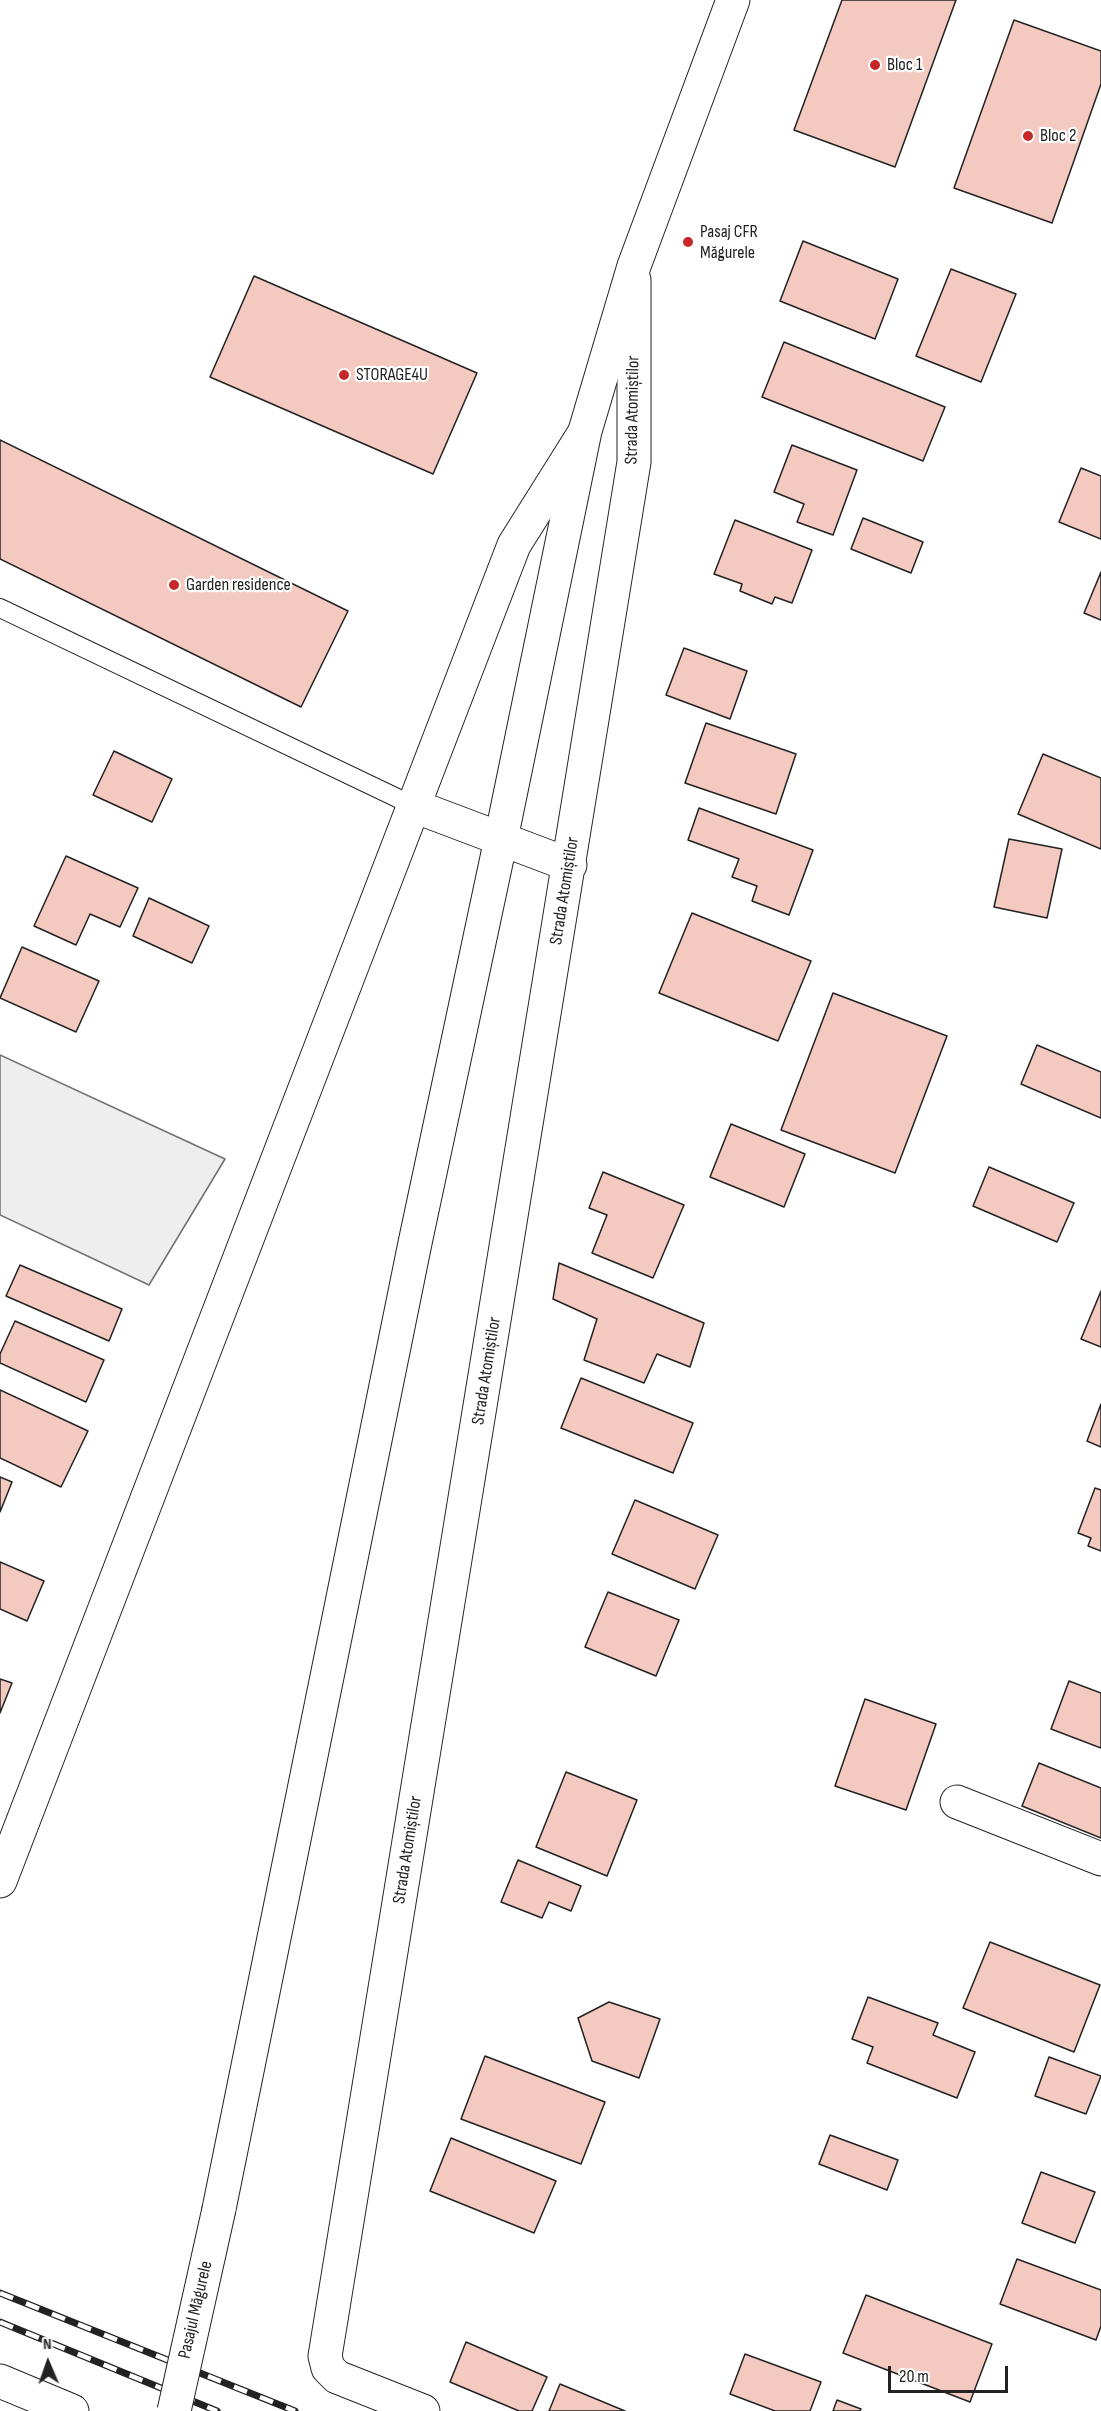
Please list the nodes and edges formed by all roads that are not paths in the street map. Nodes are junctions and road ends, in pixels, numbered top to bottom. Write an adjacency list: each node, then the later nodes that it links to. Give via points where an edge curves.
1 (733, 0): 2 (street, Strada Atomiștilor)
2 (634, 267): 3 (street, Strada Atomiștilor); 7 (street, Strada Atomiștilor, via 634,462)
3 (585, 431): 5 (street, Strada Atomiștilor, via 514,545); 6 (street, Strada Atomiștilor)
4 (0, 608): 5 (lane)
5 (414, 806): 6 (street); 10 (street, Strada Atomiștilor)
6 (501, 839): 7 (street); 11 (street, Strada Atomiștilor, via 412,1255)
7 (570, 865): 15 (street, Strada Atomiștilor, via 325,2356 328,2368 337,2377)
8 (957, 1802): 9 (street)
9 (1101, 1859)
10 (0, 1881)
11 (219, 2209): 14 (street, Pasajul Măgurele, bridge)
12 (0, 2381): 13 (street)
13 (72, 2411)
14 (174, 2411)
15 (423, 2411)

